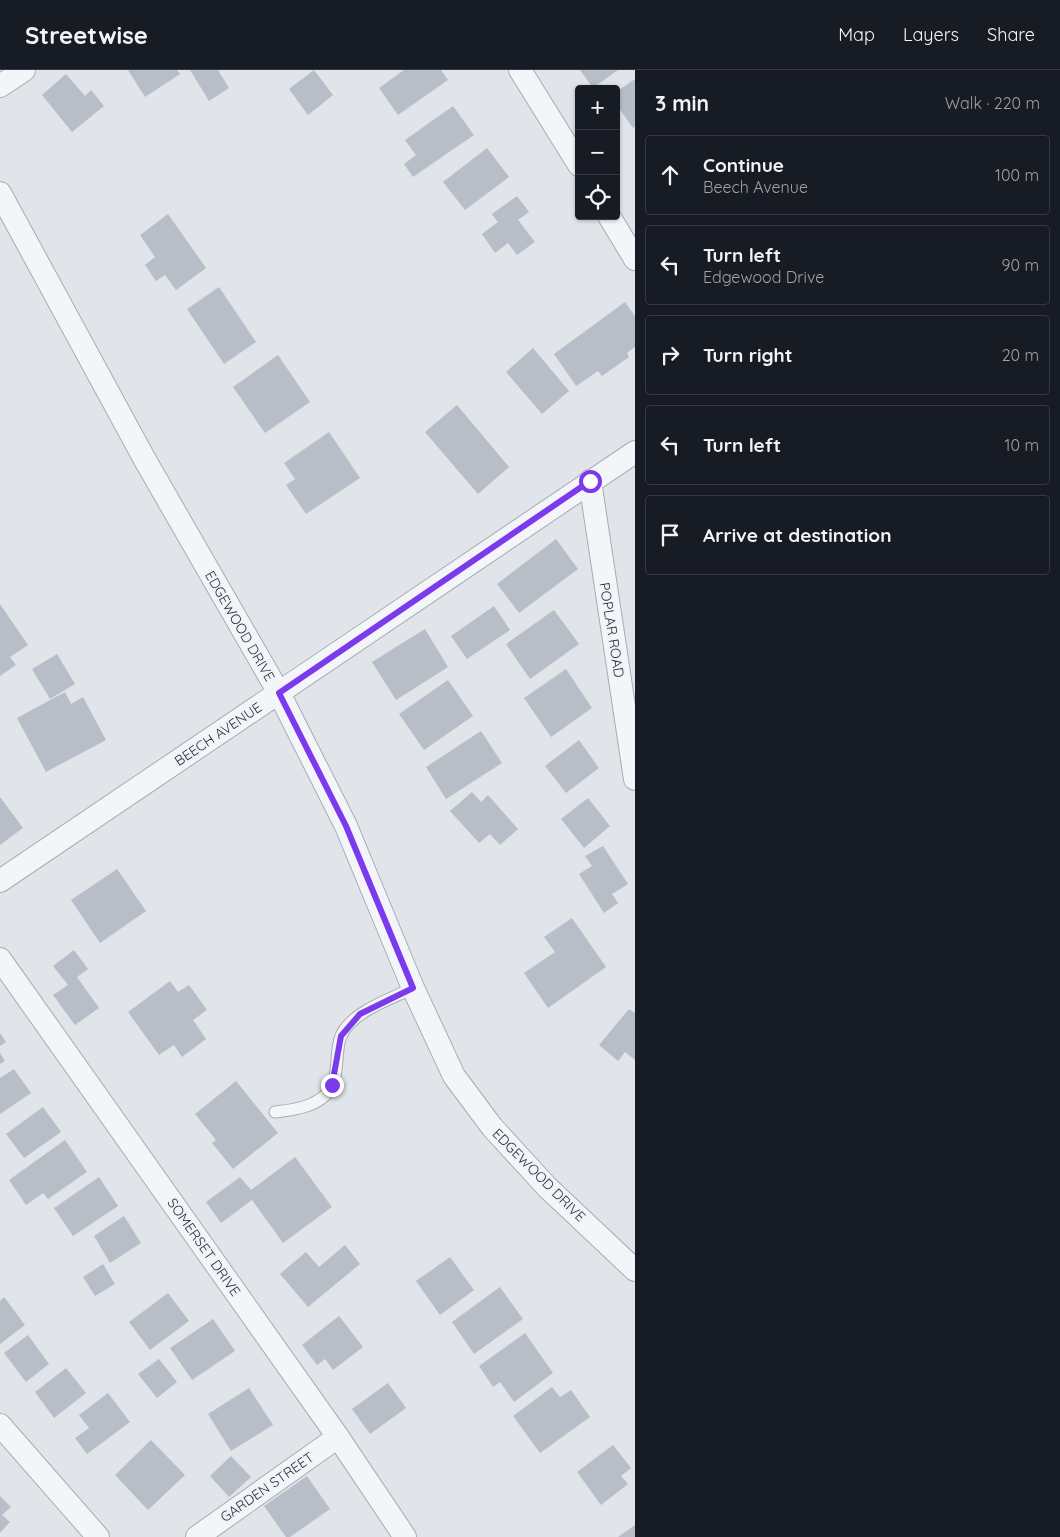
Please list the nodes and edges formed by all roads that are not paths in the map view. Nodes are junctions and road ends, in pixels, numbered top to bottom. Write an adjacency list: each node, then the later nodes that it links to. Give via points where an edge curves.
1 (24, 70): 3 (street)
2 (520, 70): 4 (street)
3 (0, 86)
4 (575, 159)
5 (0, 193): 10 (street, EDGEWOOD DRIVE, via 145,460)
6 (612, 220): 7 (street)
7 (635, 259)
8 (635, 452): 9 (street, BEECH AVENUE)
9 (590, 481): 10 (street, BEECH AVENUE); 11 (street, POPLAR ROAD)
10 (279, 693): 12 (street, BEECH AVENUE); 14 (street, EDGEWOOD DRIVE, via 346,826)
11 (635, 779)
12 (0, 882)
13 (0, 959): 18 (street, SOMERSET DRIVE)
14 (413, 988): 15 (lane, via 360,1014 341,1036 332,1085 316,1102 298,1109); 16 (street, EDGEWOOD DRIVE, via 454,1076 492,1127 547,1187)
15 (275, 1112)
16 (635, 1270)
17 (0, 1425): 19 (street)
18 (338, 1437): 20 (street, GARDEN STREET); 21 (street, SOMERSET DRIVE)
19 (98, 1537)
20 (197, 1537)
21 (405, 1537)

